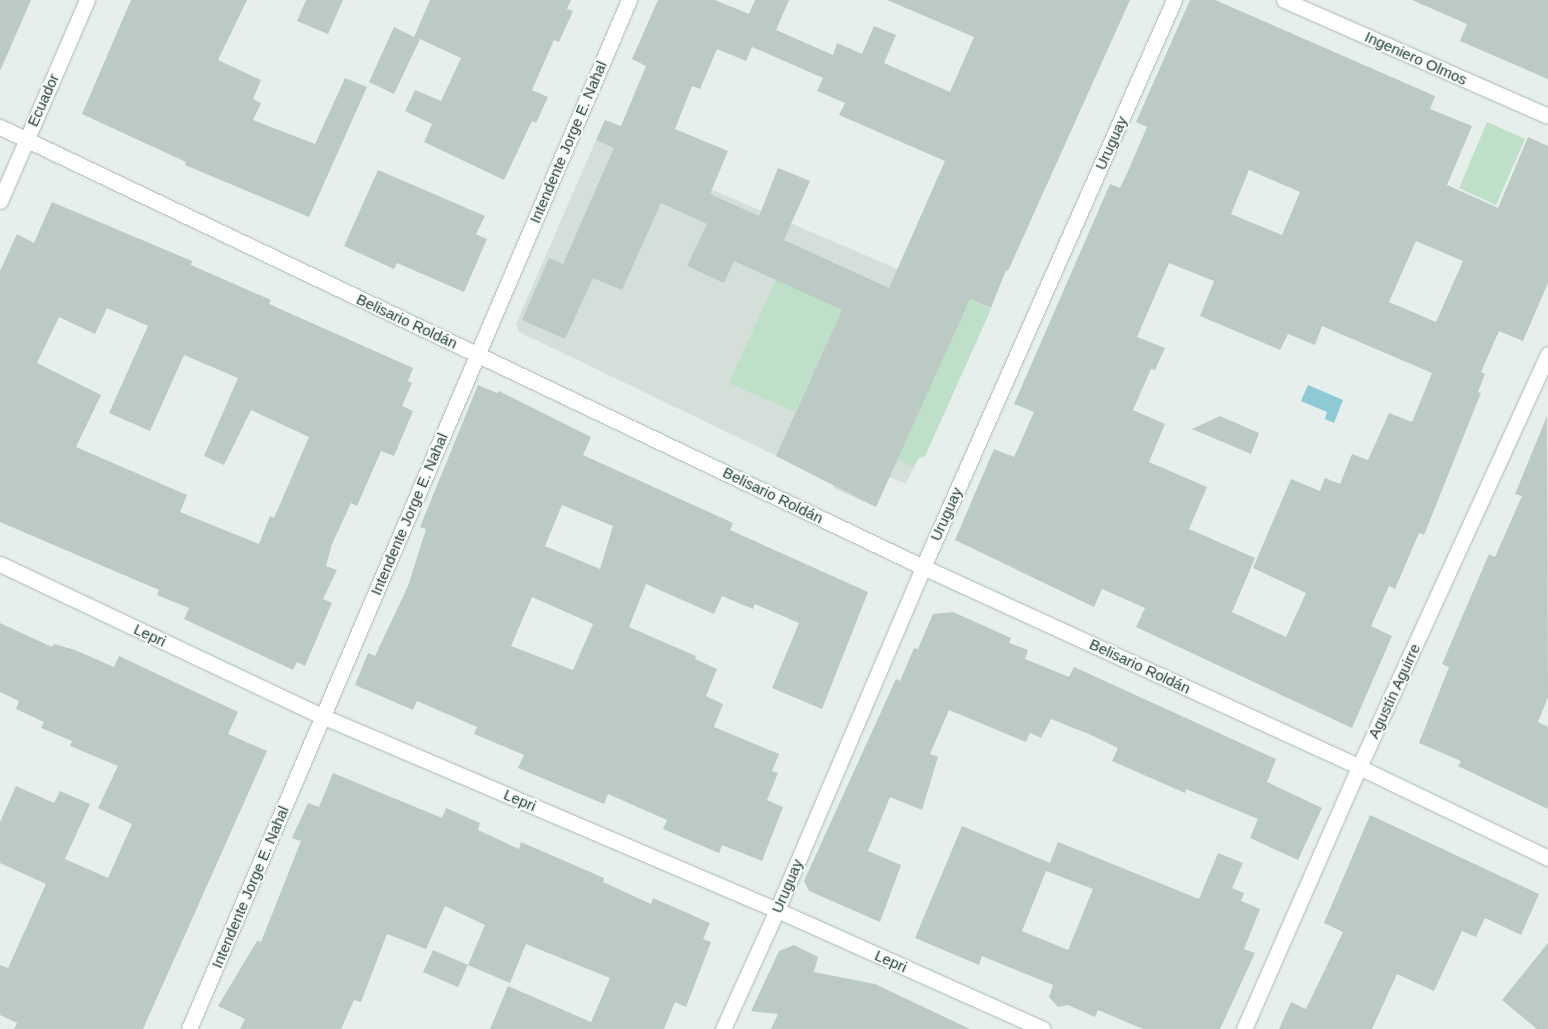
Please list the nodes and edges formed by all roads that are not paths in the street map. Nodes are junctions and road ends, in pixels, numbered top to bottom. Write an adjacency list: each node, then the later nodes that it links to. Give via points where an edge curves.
1 (87, 0): 7 (street, Ecuador)
2 (629, 0): 9 (street, Intendente Jorge E. Nahal)
3 (1174, 0): 12 (street, Uruguay)
4 (1284, 0): 5 (street, Ingeniero Olmos)
5 (1548, 116)
6 (0, 127): 7 (street, Belisario Roldán)
7 (26, 140): 8 (street, Ecuador); 9 (street, Belisario Roldán)
8 (0, 201)
9 (478, 354): 12 (street, Belisario Roldán); 13 (street, Intendente Jorge E. Nahal)
10 (1548, 354): 14 (street, Agustín Aguirre)
11 (0, 564): 13 (street, Lepri)
12 (923, 567): 14 (street, Belisario Roldán); 16 (street, Uruguay)
13 (322, 716): 16 (street, Lepri); 17 (street, Intendente Jorge E. Nahal)
14 (1359, 767): 15 (street, Belisario Roldán); 20 (street, Agustín Aguirre)
15 (1548, 858)
16 (777, 910): 18 (street, Uruguay); 19 (street, Lepri)
17 (189, 1029)
18 (723, 1029)
19 (1043, 1029)
20 (1244, 1029)

